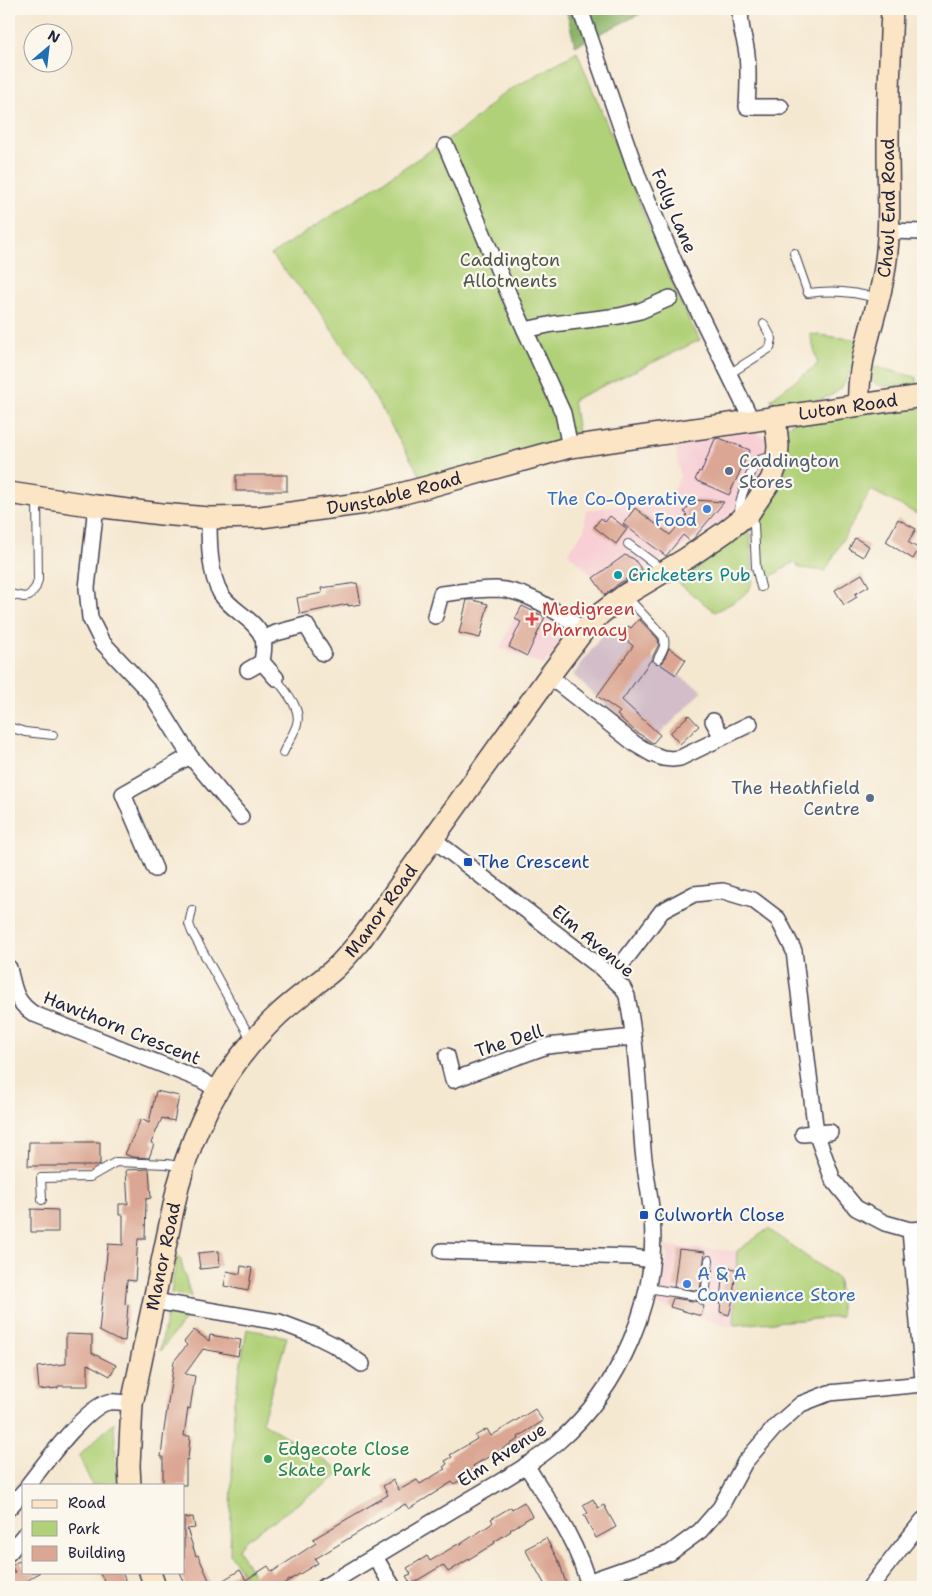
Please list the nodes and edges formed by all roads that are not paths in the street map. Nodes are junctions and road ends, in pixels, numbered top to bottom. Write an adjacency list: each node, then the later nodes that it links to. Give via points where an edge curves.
1 (580, 9): 13 (street, Folly Lane, via 639,179 677,268)
2 (741, 9): 4 (street, via 740,24 748,57 748,107)
3 (892, 9): 6 (street, Chaul End Road)
4 (782, 107)
5 (446, 146): 12 (street)
6 (889, 231): 7 (street); 10 (street, Chaul End Road)
7 (923, 232)
8 (794, 253): 10 (lane, via 808,293 865,295)
9 (670, 298): 12 (street, via 619,316)
10 (879, 300): 15 (street, Chaul End Road, via 861,370)
11 (764, 324): 13 (lane, via 772,339 770,348)
12 (525, 330): 18 (street, via 563,413)
13 (730, 374): 17 (street, Folly Lane)
14 (923, 396): 15 (street, Luton Road)
15 (858, 405): 16 (street, Luton Road)
16 (774, 418): 17 (street, Dunstable Road); 23 (street, Manor Road, via 777,458 771,480)
17 (752, 421): 18 (street, Dunstable Road)
18 (570, 446): 22 (street, Dunstable Road, via 366,503 262,517)
19 (9, 492): 20 (street, Dunstable Road)
20 (37, 497): 21 (street, Dunstable Road); 27 (lane, via 36,587 30,596)
21 (96, 506): 22 (street, Dunstable Road); 44 (street, via 87,588 90,618 102,642 152,695)
22 (209, 518): 31 (street, via 209,544 216,582 227,602 257,629)
23 (744, 518): 25 (street, Manor Road); 26 (lane, via 754,525 755,559)
24 (628, 544): 25 (lane)
25 (662, 573): 28 (street, Manor Road)
26 (762, 587)
27 (9, 594)
28 (625, 595): 30 (street, Manor Road); 33 (lane, via 666,641)
29 (435, 616): 30 (street, via 441,594 497,589 522,595 554,610)
30 (584, 630): 36 (street, Manor Road)
31 (263, 639): 32 (street, via 309,624); 34 (street)
32 (323, 653)
33 (658, 659)
34 (262, 662): 35 (street); 37 (street)
35 (248, 670)
36 (549, 676): 42 (street, via 652,754 680,758); 46 (street, Manor Road)
37 (276, 678): 43 (lane, via 297,710 298,723)
38 (713, 721): 42 (street)
39 (750, 724): 42 (street)
40 (9, 727): 41 (lane)
41 (53, 735)
42 (722, 738)
43 (282, 753)
44 (190, 756): 45 (street); 47 (street, via 119,788)
45 (241, 817)
46 (433, 839): 50 (street, Elm Avenue); 52 (street, Manor Road, via 360,941 333,970)
47 (154, 869)
48 (192, 910): 52 (lane, via 189,924 192,932)
49 (9, 968): 54 (street, Hawthorn Crescent, via 18,1000 26,1010 201,1080)
50 (612, 977): 51 (street, Elm Avenue, via 628,996); 57 (street, via 662,911 694,894 723,891 753,900 778,919 794,951 816,1133 833,1180 856,1208 885,1223)
51 (633, 1037): 53 (street, The Dell, via 547,1046 453,1080); 59 (street, Elm Avenue, via 642,1152 652,1218)
52 (253, 1041): 54 (street, Manor Road)
53 (447, 1056)
54 (218, 1090): 55 (street, Manor Road, via 198,1128)
55 (184, 1167): 56 (lane, via 116,1162 90,1177 41,1178); 62 (street, Manor Road)
56 (42, 1200)
57 (917, 1229): 64 (street)
58 (442, 1251): 59 (street)
59 (652, 1260): 61 (street, Elm Avenue)
60 (709, 1260): 61 (lane, via 705,1297)
61 (647, 1288): 66 (street, Elm Avenue, via 626,1352 595,1401 559,1442)
62 (154, 1301): 63 (street, via 279,1322 336,1346); 65 (street, Manor Road)
63 (362, 1364)
64 (923, 1382): 76 (street, via 828,1393 801,1404 776,1426 745,1462 720,1508 700,1531 670,1553)
65 (132, 1404): 67 (street, via 109,1402 99,1406 65,1438); 68 (street, Manor Road)
66 (526, 1465): 74 (street, Elm Avenue); 76 (street, via 566,1530)
67 (29, 1484)
68 (130, 1484)
69 (22, 1492): 70 (street)
70 (9, 1508)
71 (923, 1520): 80 (street)
72 (22, 1537): 73 (street)
73 (9, 1553)
74 (375, 1557): 78 (street, Elm Avenue); 79 (street)
75 (151, 1574): 77 (street)
76 (588, 1584)
77 (155, 1587)
78 (324, 1587)
79 (393, 1587)
80 (870, 1587)

